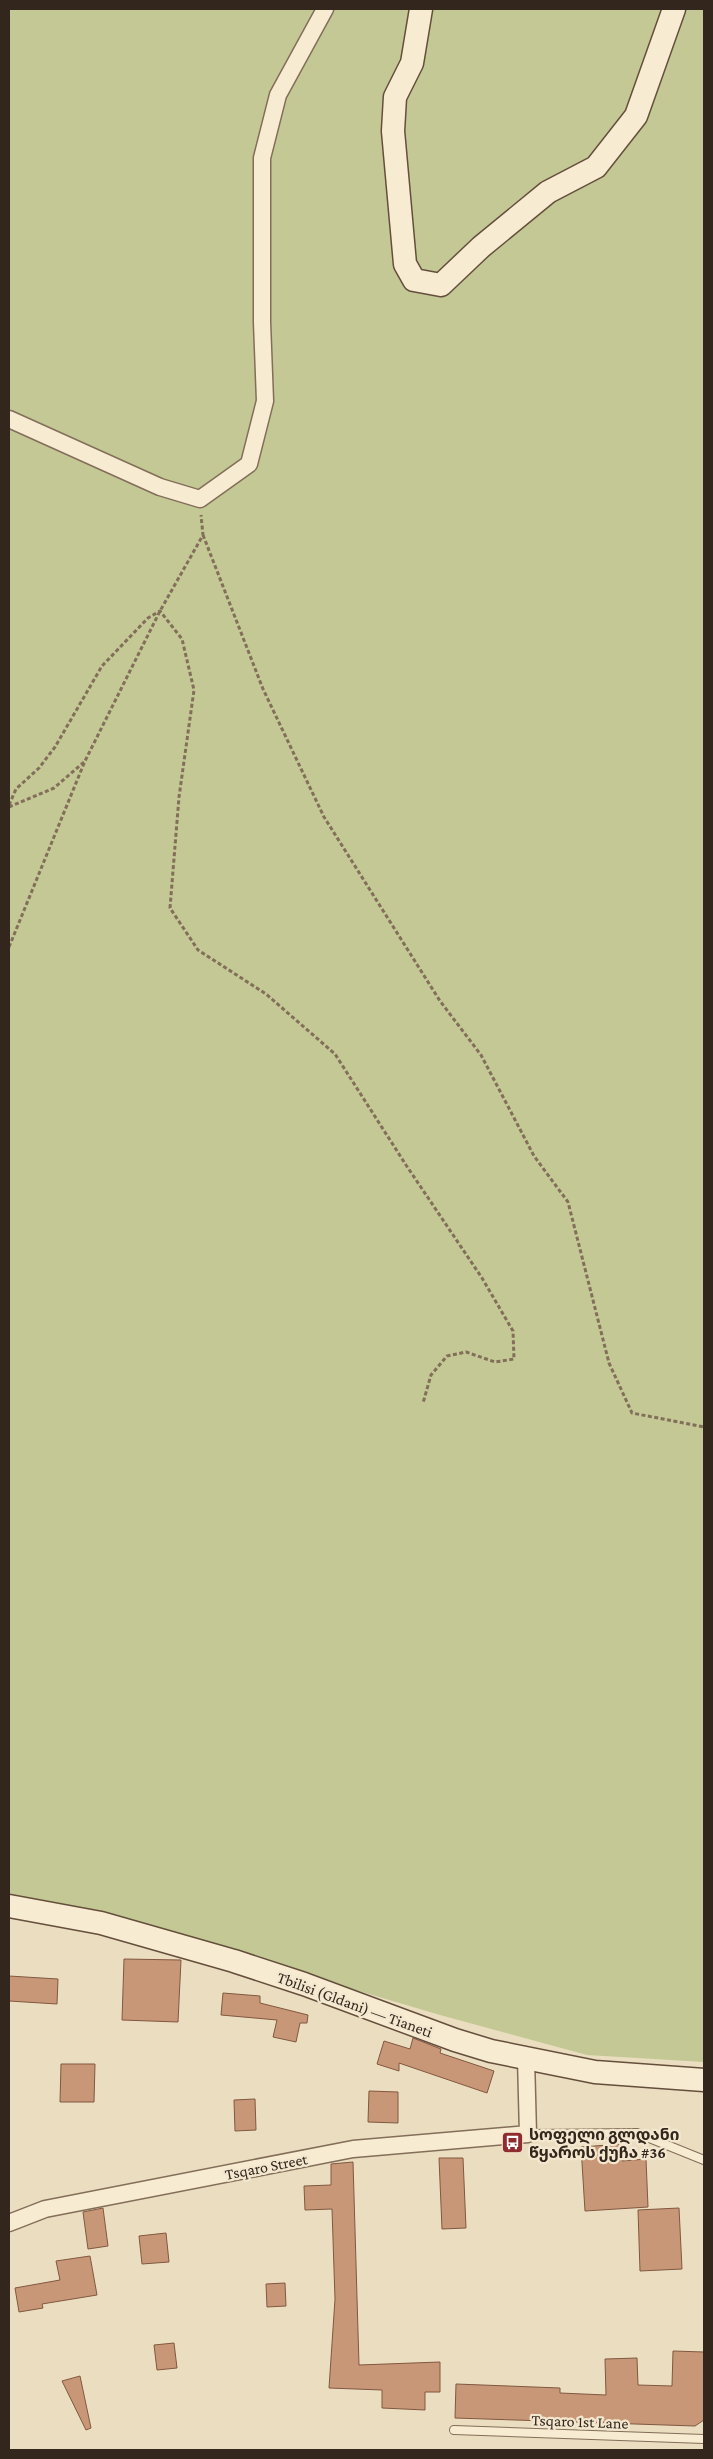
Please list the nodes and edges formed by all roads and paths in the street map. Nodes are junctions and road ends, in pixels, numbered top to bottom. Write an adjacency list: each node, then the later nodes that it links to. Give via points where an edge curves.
1 (325, 9): 5 (street, via 278,95 262,158 265,401 249,464)
2 (421, 9): 3 (main road, via 412,62 395,97 393,131 405,264 414,280 441,285 548,192 596,167 636,116)
3 (674, 9)
4 (9, 419): 5 (street, via 160,487)
5 (200, 499): 6 (path)
6 (203, 535): 7 (path); 12 (path, via 262,689 324,817 440,1000 481,1055 534,1156 568,1202 608,1363 632,1412)
7 (160, 611): 8 (path); 9 (path, via 148,618 102,666 55,747 39,768 16,789); 11 (path, via 182,639 194,690 179,797 170,908 198,950 266,994 335,1054 482,1278 513,1331 514,1359 495,1362 466,1352 447,1356 431,1375)
8 (85, 761): 9 (path, via 54,788); 10 (path)
9 (9, 806)
10 (9, 947)
11 (423, 1403)
12 (704, 1427)
13 (9, 1906): 14 (main road, Tbilisi (Gldani) — Tianeti, via 102,1923 234,1961 455,2040)
14 (526, 2058): 15 (main road, Tbilisi (Gldani) — Tianeti, via 595,2072); 16 (street)
15 (704, 2080)
16 (528, 2134): 17 (lane, Tsqaro Street, via 637,2133); 18 (street, Tsqaro Street, via 353,2149 45,2209)
17 (704, 2160)
18 (9, 2223)
19 (454, 2430): 20 (lane, Tsqaro 1st Lane)
20 (704, 2439)

